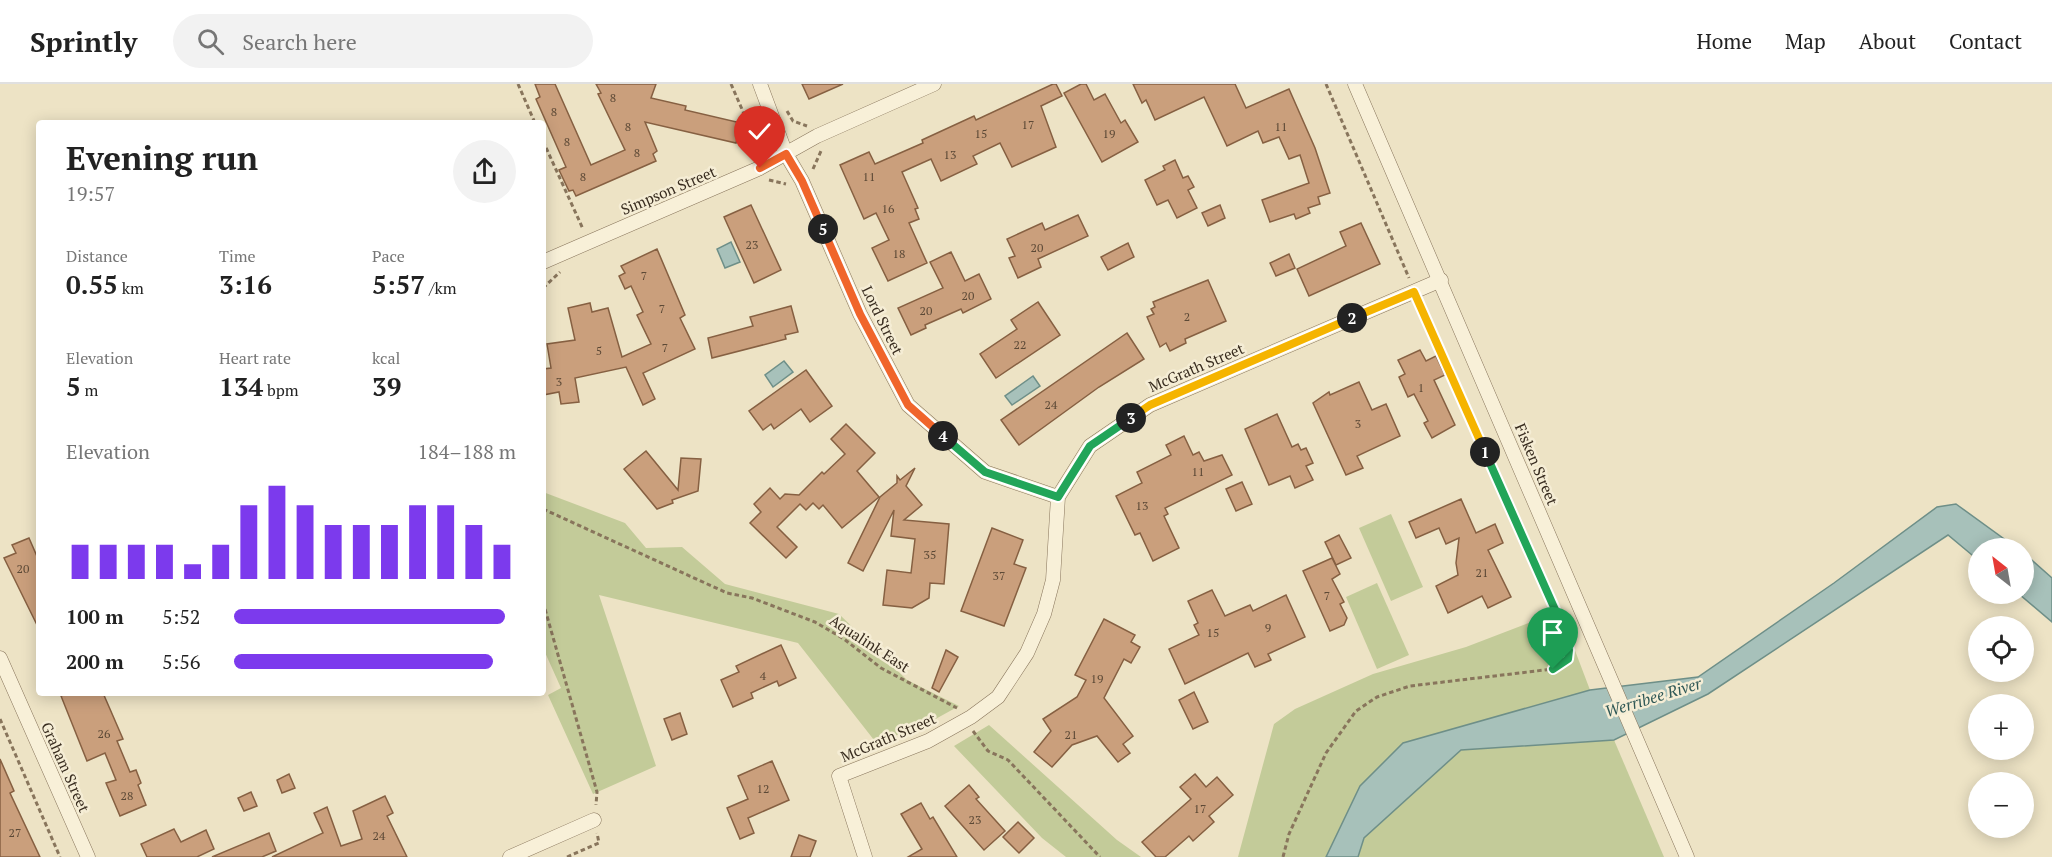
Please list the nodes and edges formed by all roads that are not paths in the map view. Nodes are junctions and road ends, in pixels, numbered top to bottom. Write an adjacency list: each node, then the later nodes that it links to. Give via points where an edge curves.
1 (760, 84): 4 (street, Lord Street)
2 (934, 84): 4 (street, Simpson Street, via 817,136)
3 (1355, 84): 6 (street, Fisken Street)
4 (786, 154): 5 (street, Simpson Street); 7 (street, Lord Street, via 802,181 860,314 908,405 985,472)
5 (546, 261)
6 (1440, 280): 7 (street, McGrath Street, via 1150,405 1090,446); 13 (street, Fisken Street)
7 (1058, 497): 12 (street, McGrath Street, via 1053,580 1044,614 1027,653 998,697 928,741 838,776)
8 (0, 658): 10 (street, Graham Street)
9 (594, 820): 11 (street)
10 (88, 857)
11 (510, 857)
12 (865, 857)
13 (1687, 857)

